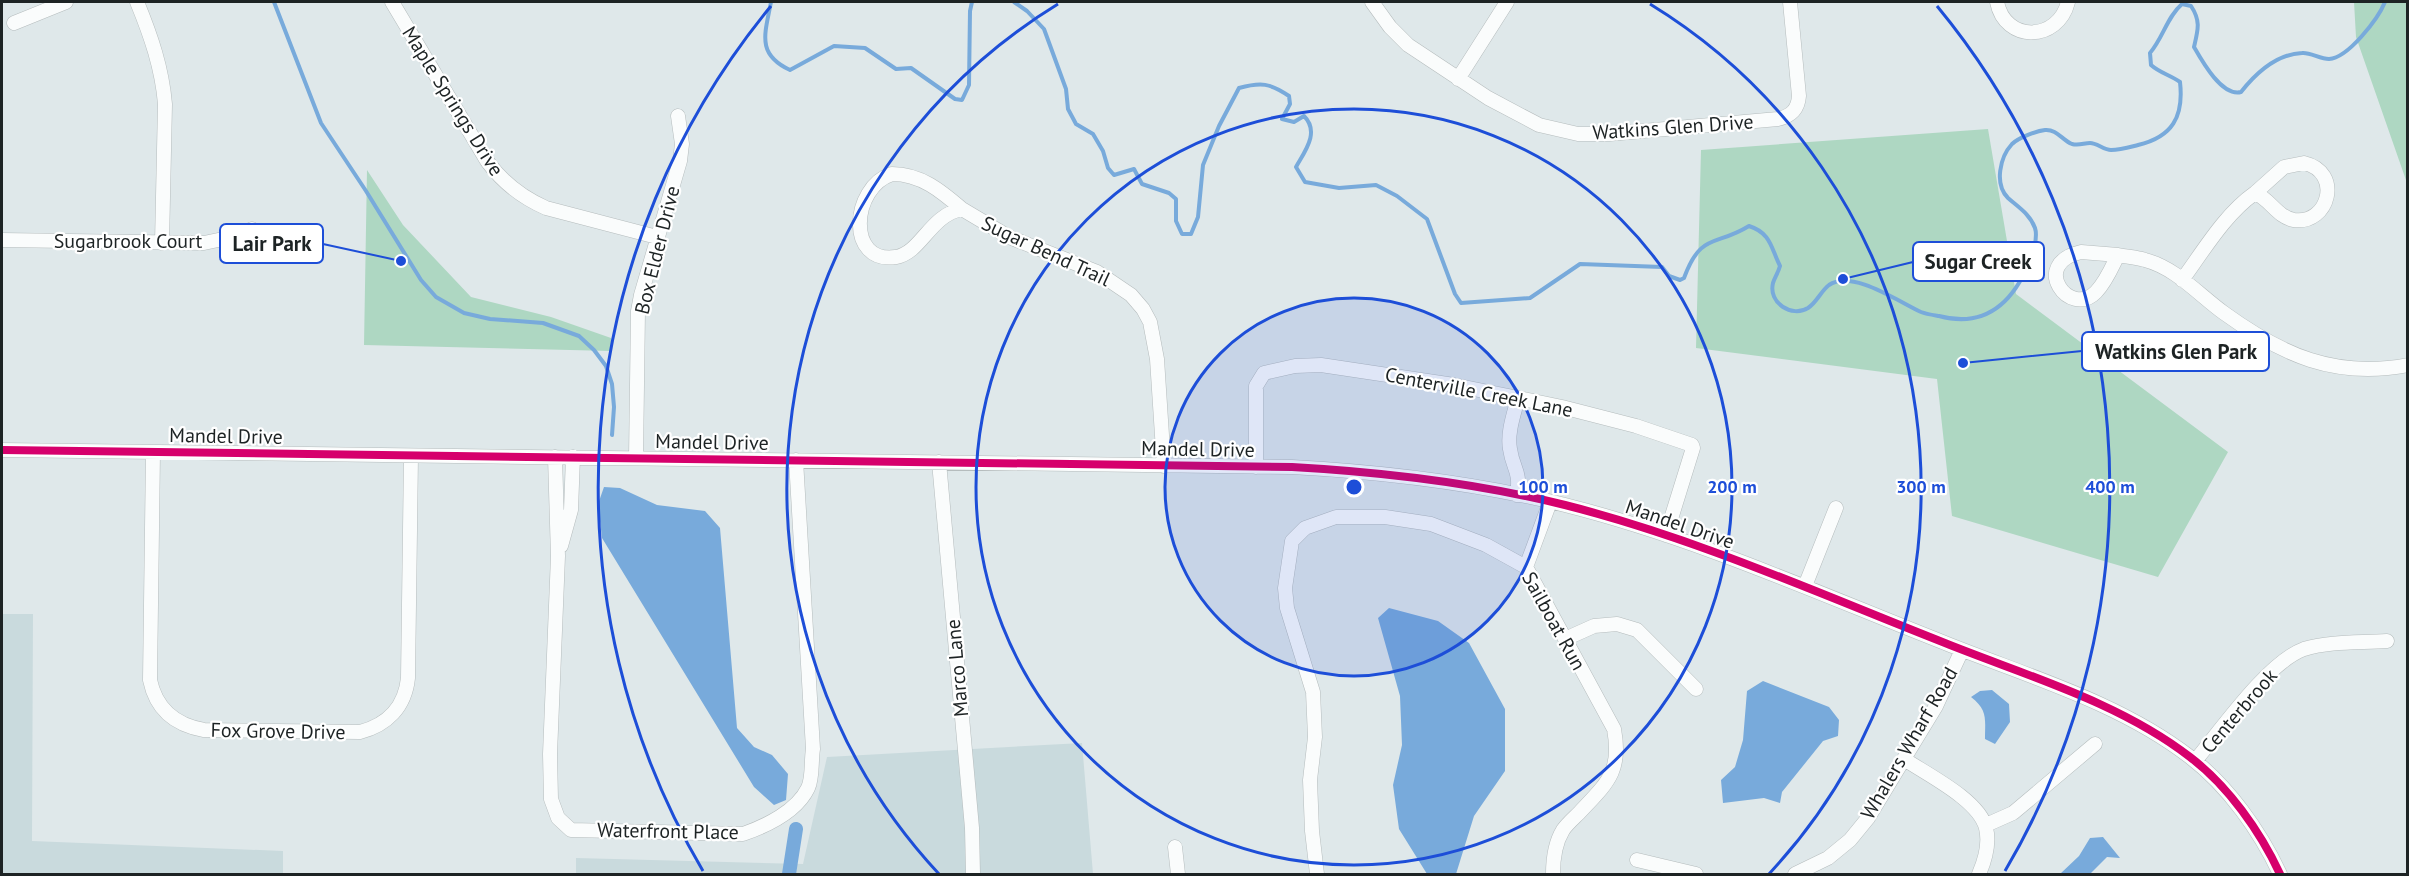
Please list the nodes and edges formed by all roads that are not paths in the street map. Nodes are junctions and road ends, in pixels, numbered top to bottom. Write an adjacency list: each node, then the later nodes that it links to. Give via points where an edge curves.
1 (66, 2): 9 (street)
2 (137, 2): 17 (street, via 163,82)
3 (392, 2): 15 (street, Maple Springs Drive, via 487,161 506,183 546,208)
4 (1372, 2): 10 (street, Watkins Glen Drive, via 1408,45)
5 (1507, 2): 10 (street)
6 (1790, 2): 10 (street, Watkins Glen Drive, via 1799,96 1788,117 1650,132 1578,134 1520,117)
7 (1997, 2): 8 (street, via 2009,25 2031,33 2050,29 2059,21)
8 (2068, 2)
9 (14, 23)
10 (1458, 79)
11 (678, 116): 15 (street, Box Elder Drive, via 680,161)
12 (2255, 194): 12 (street, via 2264,196 2286,218 2300,220 2326,203 2328,188 2322,174 2311,165 2291,164); 19 (street, via 2226,221)
13 (962, 209): 13 (street, Sugar Bend Trail, via 925,181 892,174 878,180 865,198 859,225 870,251 896,257 907,254 945,214); 30 (street, Sugar Bend Trail, via 1010,237 1097,272 1131,295 1143,309 1157,359)
14 (252, 229): 17 (street, Sugarbrook Court, via 220,241)
15 (657, 237): 27 (street, Box Elder Drive, via 638,311)
16 (2, 240): 17 (street, Sugarbrook Court)
17 (162, 243)
18 (2118, 255): 18 (street, via 2072,254 2060,263 2057,284 2075,299 2090,297); 19 (street, via 2156,264)
19 (2182, 280): 20 (street, via 2270,344 2295,356 2342,368)
20 (2408, 365)
21 (1518, 398): 31 (street, Centerville Creek Lane, via 1321,365 1264,373 1256,386); 32 (street, via 1509,441 1518,472); 35 (street, Centerville Creek Lane, via 1636,426 1692,445)
22 (2, 450): 23 (street, Mandel Drive)
23 (153, 452): 24 (street, Mandel Drive); 24 (street, Fox Grove Drive, via 150,680 157,702 169,717 204,730 360,732 382,724 396,711 408,678)
24 (411, 456): 25 (street, Mandel Drive)
25 (555, 457): 26 (street, Mandel Drive); 36 (street, Waterfront Place)
26 (573, 457): 27 (street, Mandel Drive); 36 (street, Waterfront Place, via 571,510)
27 (636, 458): 28 (street, Mandel Drive)
28 (796, 460): 29 (street, Mandel Drive); 36 (street, Waterfront Place, via 813,749 809,787 790,809 764,827 742,834 572,830 558,818 551,799 550,754)
29 (939, 462): 30 (street, Mandel Drive); 49 (street, Marco Lane, via 972,828)
30 (1164, 466): 31 (street, Mandel Drive)
31 (1256, 467): 32 (street, Mandel Drive, via 1372,473)
32 (1517, 495): 33 (street, Mandel Drive)
33 (1550, 502): 35 (street, Mandel Drive); 37 (street)
34 (1836, 508): 38 (street)
35 (1666, 535): 38 (street, Mandel Drive)
36 (558, 556)
37 (1526, 567): 39 (street, Sailboat Run); 51 (street, Sailboat Run, via 1486,545 1431,524 1384,517 1336,517 1305,528 1292,541 1285,588 1287,608 1313,692 1311,831)
38 (1805, 586): 41 (street, Mandel Drive)
39 (1565, 639): 42 (street, via 1594,626 1617,624 1637,630); 52 (street, Sailboat Run, via 1614,729 1618,750 1614,769 1603,788 1563,830 1553,855)
40 (2387, 641): 45 (street, Centerbrook, via 2320,646 2292,655 2266,676)
41 (1962, 651): 44 (street, Whalers Wharf Road, via 1936,706); 45 (street, Mandel Drive, via 2130,719)
42 (1696, 689)
43 (2095, 744): 46 (street, via 2013,813)
44 (1904, 759): 46 (street, via 1961,796); 54 (street, Whalers Wharf Road, via 1850,840 1828,858)
45 (2195, 761): 56 (street, Mandel Drive, via 2243,814)
46 (1986, 825): 55 (street, via 1988,845)
47 (1175, 847): 50 (street)
48 (1637, 860): 53 (street)
49 (972, 874)
50 (1178, 874)
51 (1317, 874)
52 (1553, 874)
53 (1696, 874)
54 (1795, 874)
55 (1980, 874)
56 (2280, 874)

